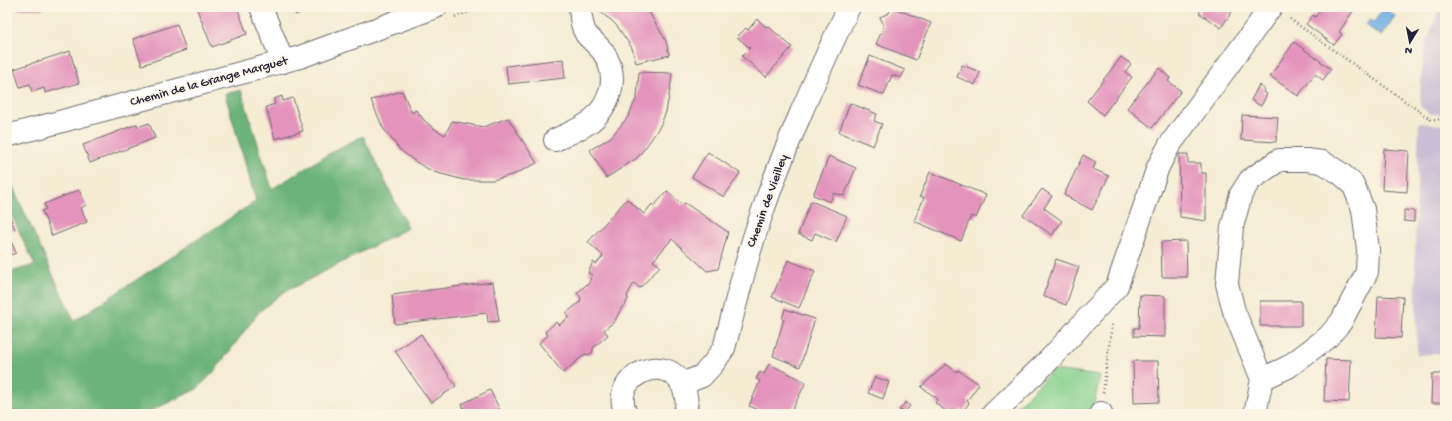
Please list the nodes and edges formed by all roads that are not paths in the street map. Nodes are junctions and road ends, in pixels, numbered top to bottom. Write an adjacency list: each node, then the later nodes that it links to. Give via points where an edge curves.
1 (261, 7): 7 (street)
2 (436, 7): 5 (street, Chemin de la Grange Marguet)
3 (580, 7): 9 (street, via 586,33 603,51 611,65 612,84 605,106 589,122)
4 (849, 7): 11 (street, Chemin de Vieilley, via 819,71 756,229 724,348 702,376)
5 (406, 12): 7 (street, Chemin de la Grange Marguet)
6 (1279, 12): 14 (street, via 1169,146 1158,167 1117,286 1048,361)
7 (283, 62): 8 (street, Chemin de la Grange Marguet)
8 (7, 136)
9 (555, 140)
10 (1262, 379): 10 (street, via 1288,367 1328,337 1341,322 1367,272 1368,250 1363,209 1353,184 1322,162 1278,160 1250,180 1241,194 1232,227 1227,284 1234,311); 15 (street)
11 (682, 384): 12 (street, via 666,371 646,370 637,374 624,389 622,399); 13 (street, via 687,403)
12 (626, 414)
13 (684, 414)
14 (992, 414)
15 (1255, 414)

